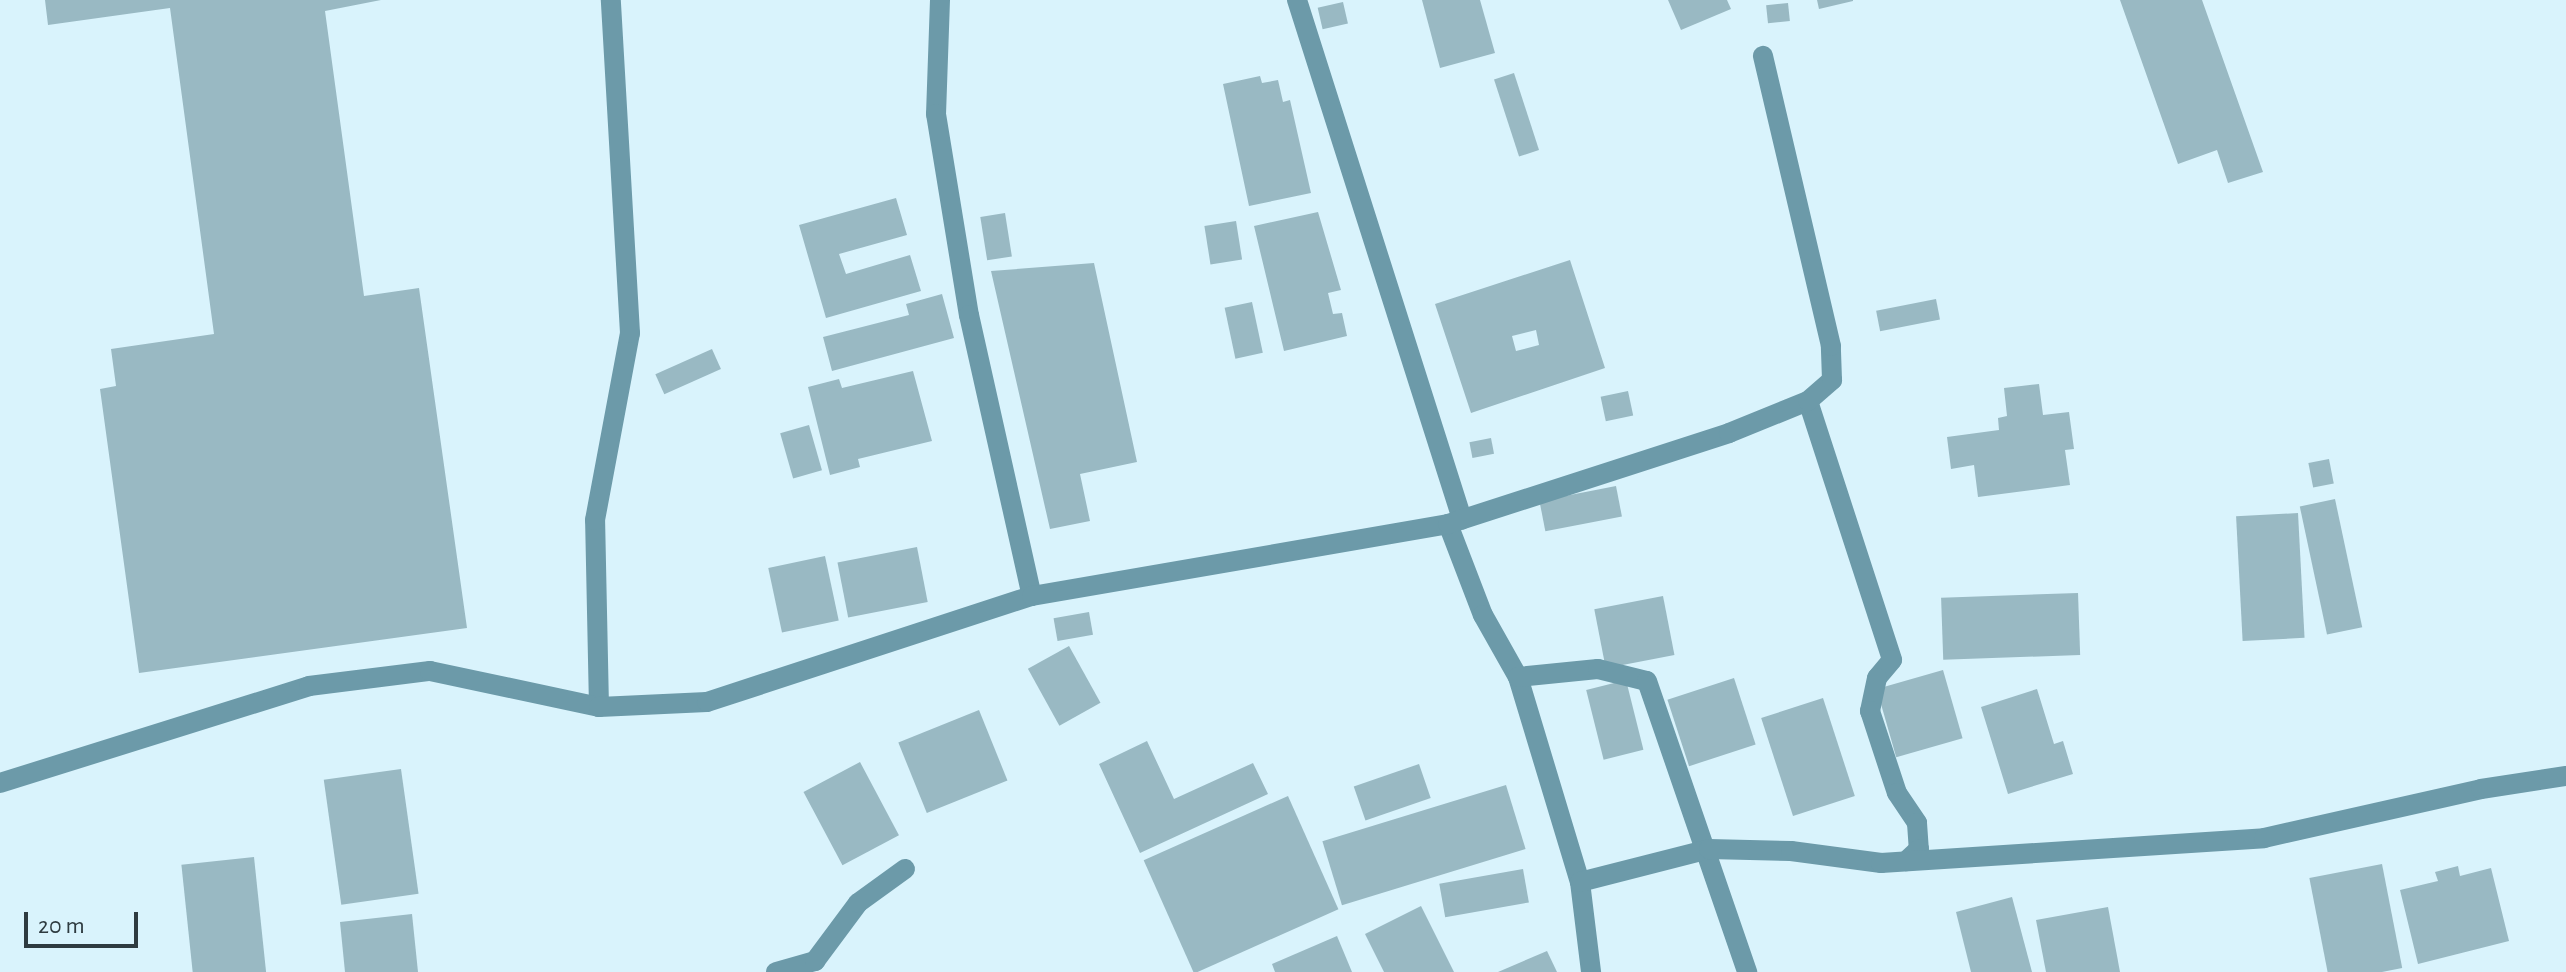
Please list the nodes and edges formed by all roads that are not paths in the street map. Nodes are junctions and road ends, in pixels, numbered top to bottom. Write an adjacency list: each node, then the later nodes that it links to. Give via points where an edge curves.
1 (611, 0): 9 (street, via 630,333 595,520)
2 (940, 0): 7 (street, via 936,114 969,315)
3 (1297, 0): 6 (street)
4 (1763, 56): 5 (street, via 1831,346 1832,380)
5 (1808, 401): 6 (street, via 1729,433); 13 (street, via 1892,660 1877,678 1870,711 1897,793 1917,823 1919,849)
6 (1455, 522): 7 (street); 8 (street, via 1483,615)
7 (1032, 596): 9 (street, via 707,702)
8 (1518, 677): 12 (street, via 1598,669 1647,681); 15 (street)
9 (599, 707): 11 (street, via 430,671 309,686)
10 (2566, 776): 13 (street, via 2481,789 2264,838)
11 (0, 783)
12 (1709, 849): 13 (street); 15 (street); 19 (street)
13 (1906, 861)
14 (905, 869): 16 (street, via 858,903)
15 (1580, 882): 18 (street)
16 (820, 966): 17 (street)
17 (776, 972)
18 (1591, 972)
19 (1747, 972)

